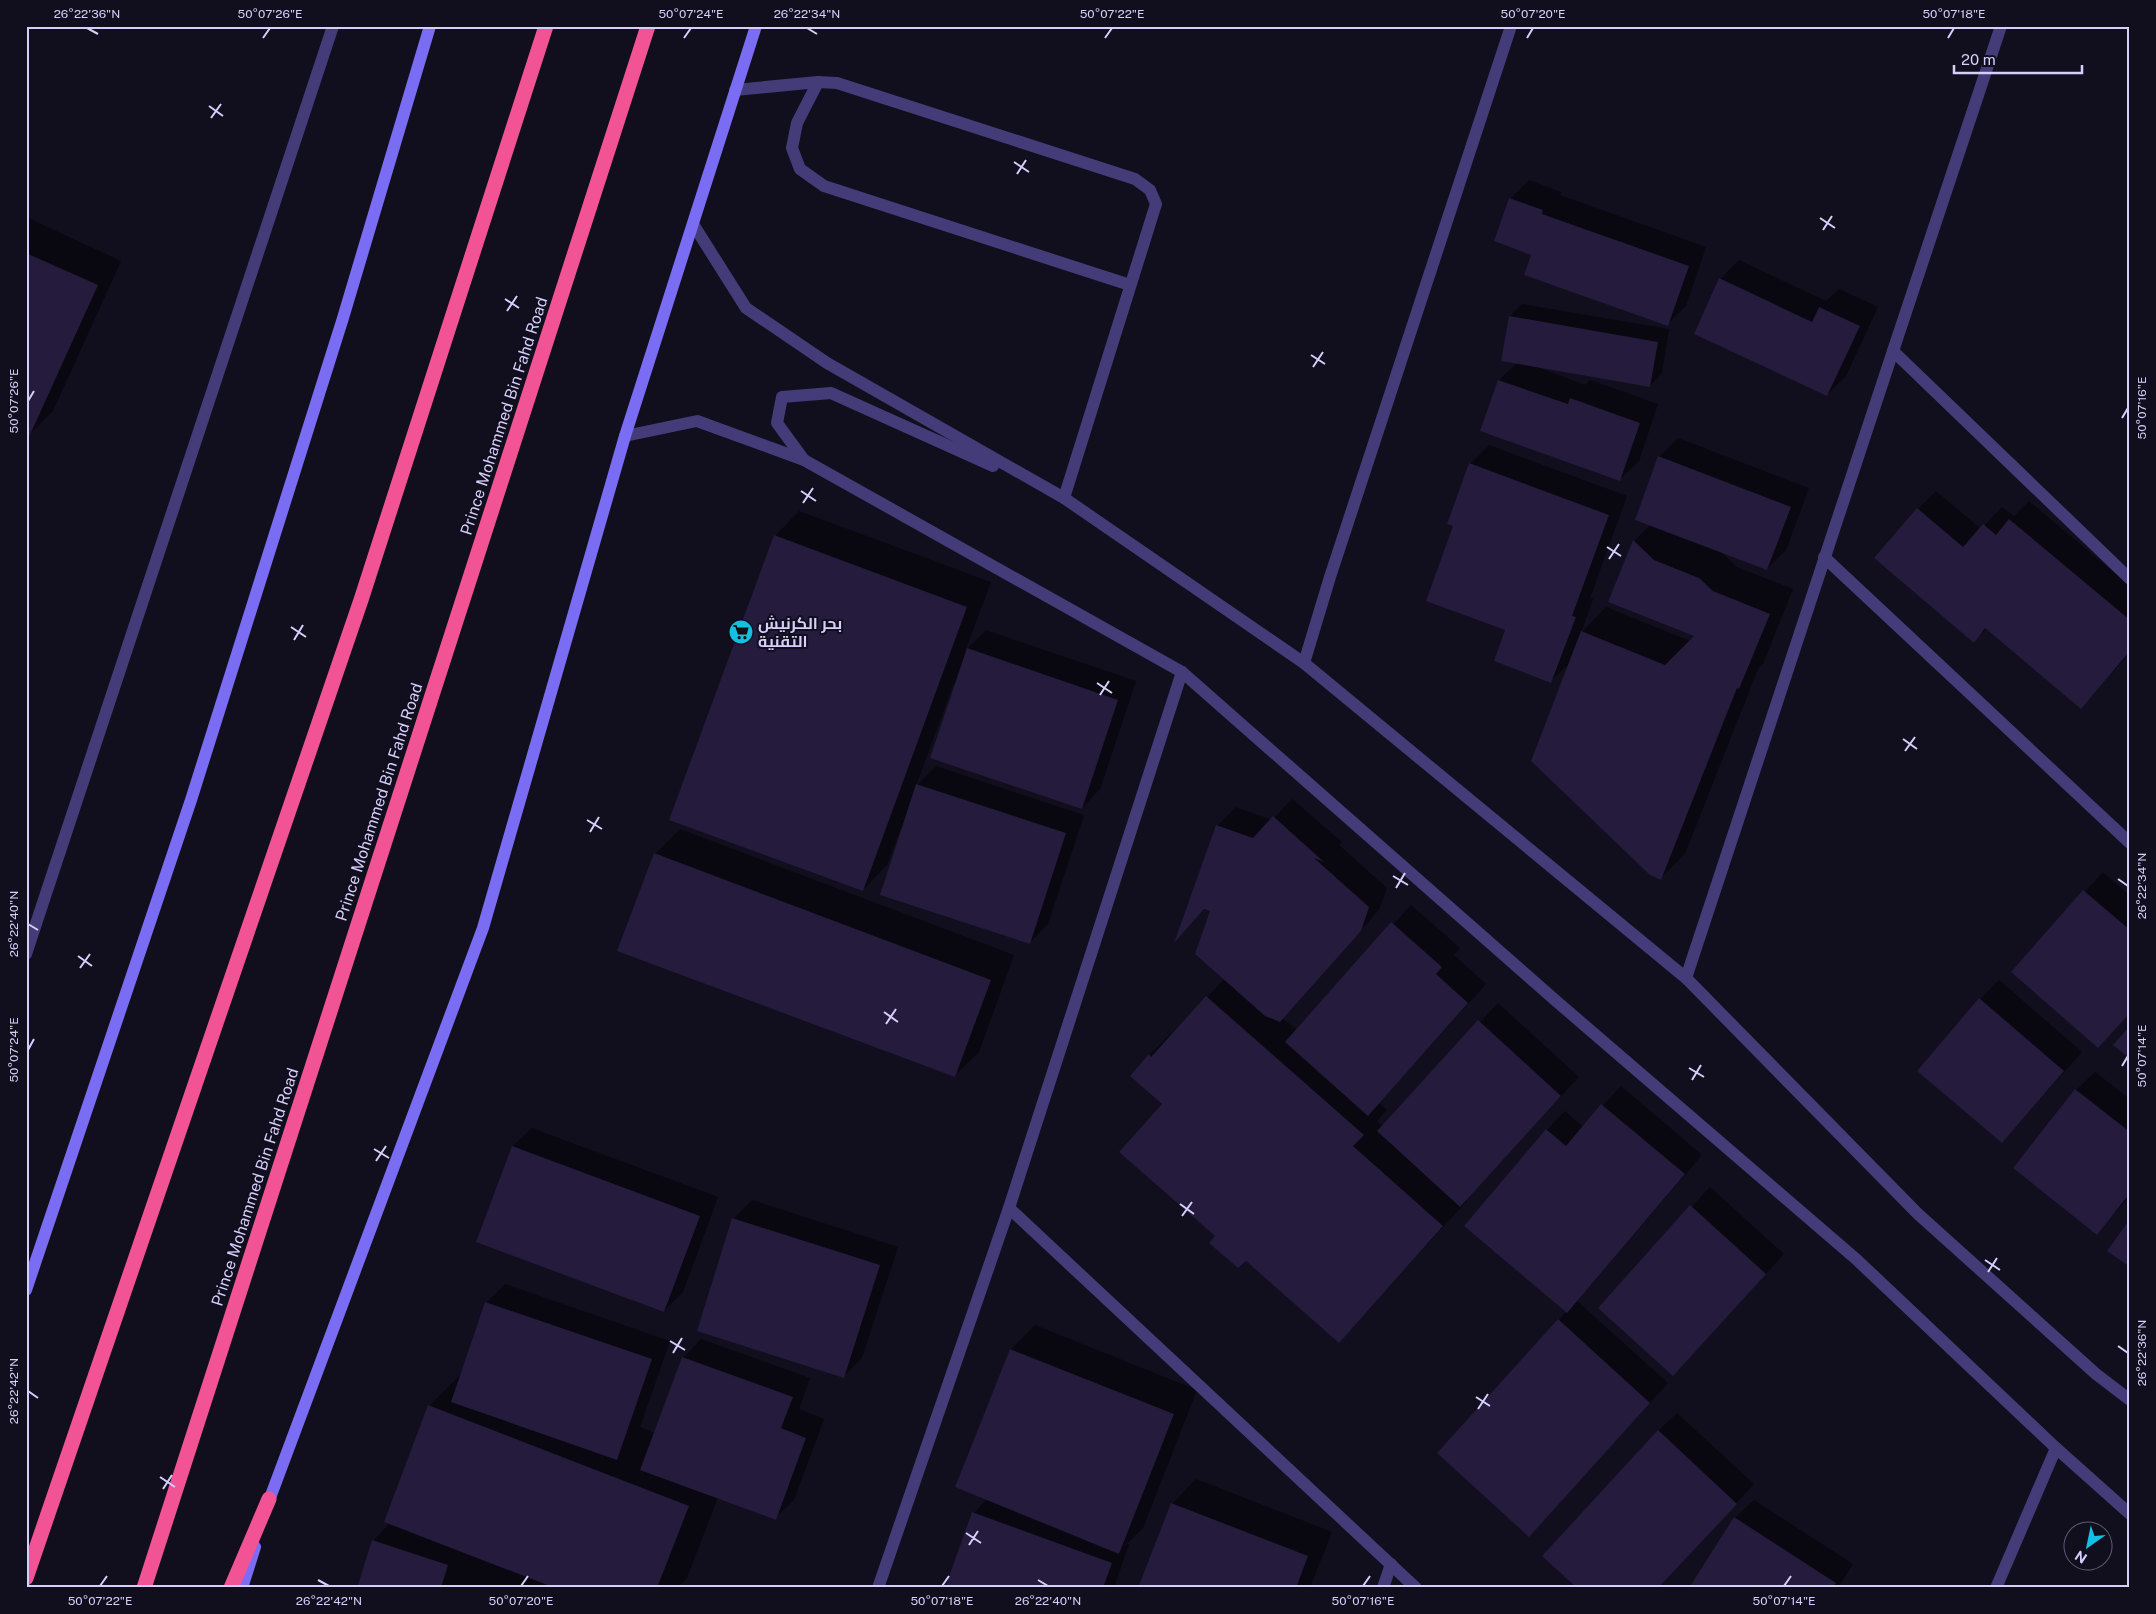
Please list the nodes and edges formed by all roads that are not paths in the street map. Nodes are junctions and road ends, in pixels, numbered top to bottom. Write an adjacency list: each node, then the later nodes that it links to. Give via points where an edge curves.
1 (333, 26): 21 (street)
2 (430, 26): 24 (main road, via 340,327 191,800)
3 (546, 26): 30 (highway, via 361,600)
4 (648, 26): 31 (highway, Prince Mohammed Bin Fahd Road)
5 (756, 26): 9 (main road)
6 (1511, 26): 18 (street)
7 (2001, 26): 12 (street)
8 (818, 82): 9 (street); 11 (street, via 797,122 792,148 800,169 824,186); 11 (street, via 837,83 1135,179 1150,190 1156,204)
9 (735, 90): 10 (main road)
10 (693, 224): 13 (main road); 15 (street, via 746,308 827,363)
11 (1130, 285): 15 (street)
12 (1893, 351): 16 (street); 17 (street)
13 (625, 436): 14 (street, via 697,421); 27 (main road, via 482,928)
14 (804, 460): 15 (street, via 777,423 782,397 831,393); 19 (street)
15 (1064, 498): 18 (street)
16 (1824, 557): 20 (street); 22 (street)
17 (2130, 579)
18 (1304, 663): 22 (street)
19 (1182, 672): 23 (street); 26 (street, via 1856,1259)
20 (2130, 843)
21 (26, 954)
22 (1686, 978): 25 (street, via 1918,1214 2096,1374)
23 (1009, 1208): 29 (street); 34 (street)
24 (26, 1290)
25 (2130, 1400)
26 (2056, 1448): 28 (street); 37 (street)
27 (270, 1499): 32 (highway); 33 (main road)
28 (2130, 1514)
29 (1391, 1564): 35 (street); 36 (street)
30 (26, 1578)
31 (144, 1588)
32 (231, 1588)
33 (242, 1588)
34 (878, 1588)
35 (1383, 1588)
36 (1416, 1588)
37 (1996, 1588)

